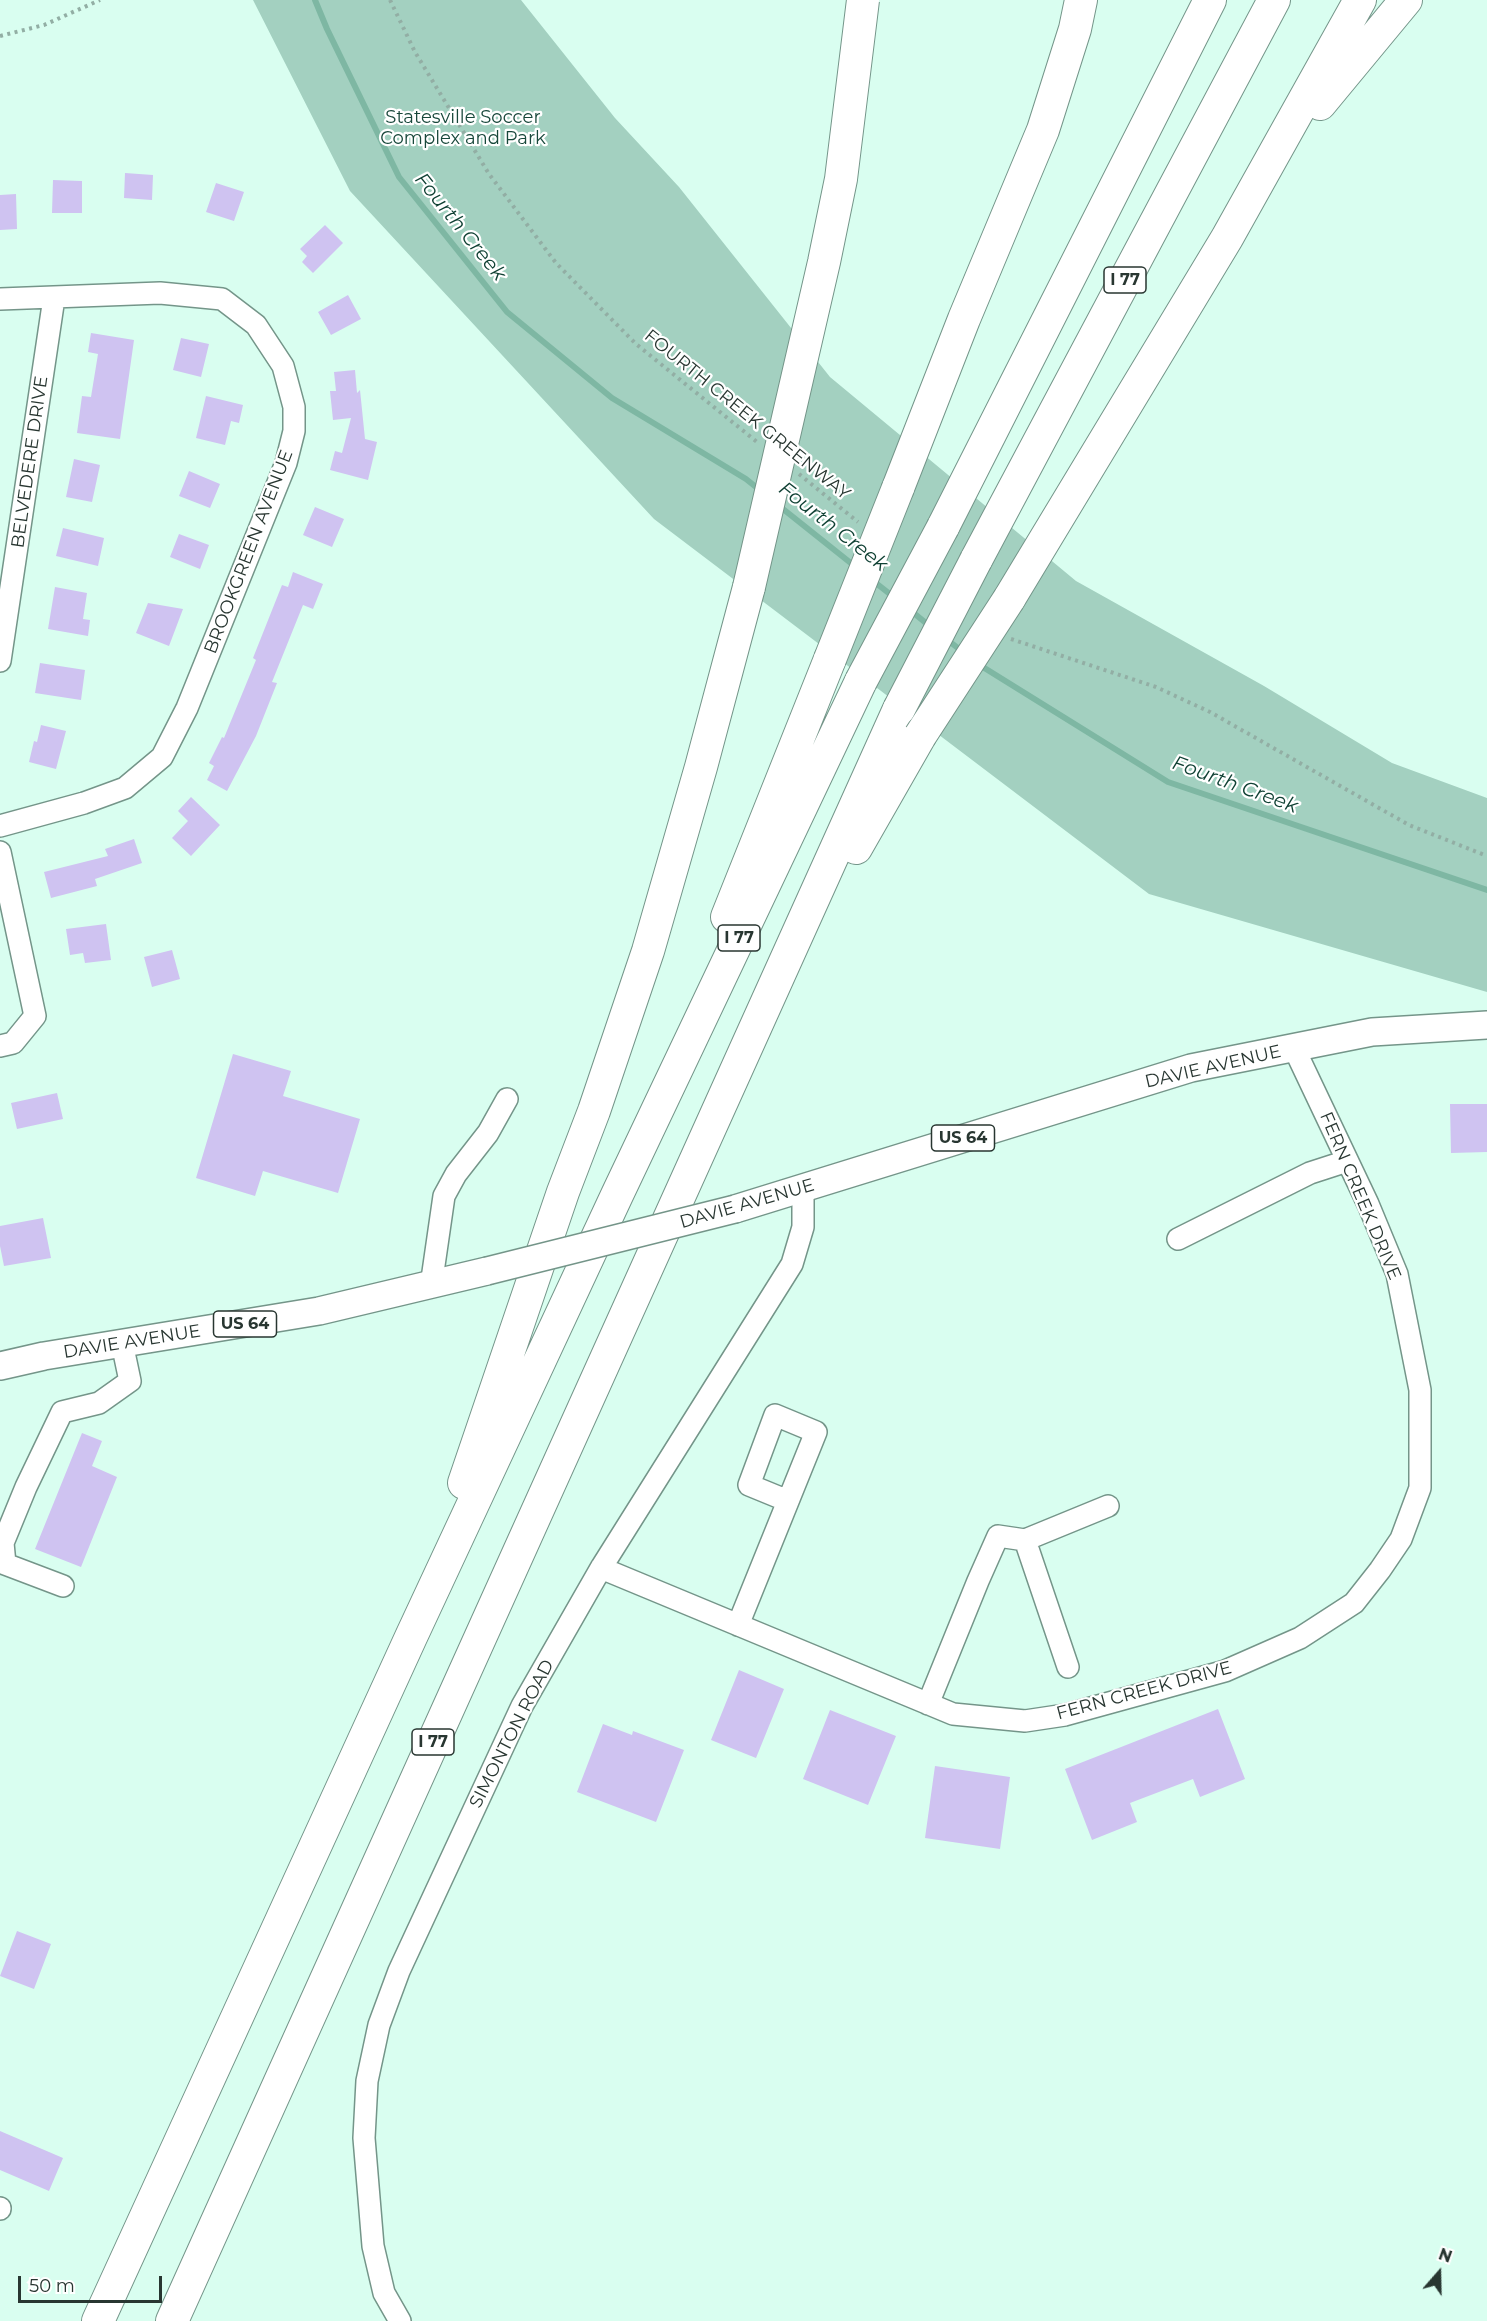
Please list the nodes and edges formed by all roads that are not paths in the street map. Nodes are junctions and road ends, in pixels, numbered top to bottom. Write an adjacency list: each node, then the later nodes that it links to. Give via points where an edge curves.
1 (863, 0): 31 (highway, bridge, via 841,179 824,262 749,587 701,767 648,951)
2 (1081, 0): 20 (highway, bridge, via 1043,130 964,319)
3 (1210, 0): 20 (highway, I 77, bridge, via 861,681)
4 (1274, 0): 13 (highway, I 77, bridge, via 899,709)
5 (1360, 0): 7 (highway)
6 (1406, 0): 7 (highway, via 1305,123)
7 (1227, 238): 13 (highway, bridge, via 1009,599 920,736)
8 (54, 298): 9 (street, BROOKGREEN AVENUE); 10 (street, BELVEDERE DRIVE); 11 (street, BROOKGREEN AVENUE, via 160,292 222,299 256,325 284,366 294,407 294,431 286,463 209,655 162,757 126,788)
9 (0, 299)
10 (0, 662)
11 (0, 826)
12 (0, 852): 15 (street, via 35,1016 13,1043)
13 (765, 1008): 35 (highway, I 77)
14 (1487, 1025): 16 (main road, DAVIE AVENUE / US 64, via 1371,1032)
15 (0, 1046)
16 (1294, 1048): 18 (street, FERN CREEK DRIVE); 19 (main road, DAVIE AVENUE / US 64, via 1191,1068)
17 (507, 1099): 22 (street, via 444,1196)
18 (1347, 1161): 21 (street, via 1310,1173); 33 (street, FERN CREEK DRIVE, via 1397,1274 1420,1390 1420,1488 1401,1539 1380,1570 1345,1609 1300,1638 1225,1671 1065,1715 1025,1721 953,1714)
19 (803, 1189): 22 (main road, DAVIE AVENUE / US 64, bridge); 28 (street, SIMONTON ROAD, via 802,1227 792,1264)
20 (617, 1195): 31 (highway, I 77)
21 (1178, 1239)
22 (430, 1286): 23 (main road, DAVIE AVENUE / US 64, via 319,1311)
23 (122, 1344): 24 (main road, DAVIE AVENUE / US 64); 29 (street, via 130,1382 99,1403 62,1412 3,1543 5,1564)
24 (0, 1366)
25 (788, 1501): 30 (street)
26 (1108, 1506): 27 (street)
27 (1024, 1540): 32 (street); 33 (street, via 998,1536)
28 (601, 1568): 30 (street, FERN CREEK DRIVE); 36 (street, SIMONTON ROAD, via 522,1707 399,1971 379,2025 367,2081 364,2138 373,2246 384,2292)
29 (63, 1586)
30 (738, 1625): 33 (street, FERN CREEK DRIVE)
31 (411, 1637): 34 (highway, I 77)
32 (1068, 1667)
33 (928, 1704)
34 (98, 2321)
35 (172, 2321)
36 (400, 2321)

